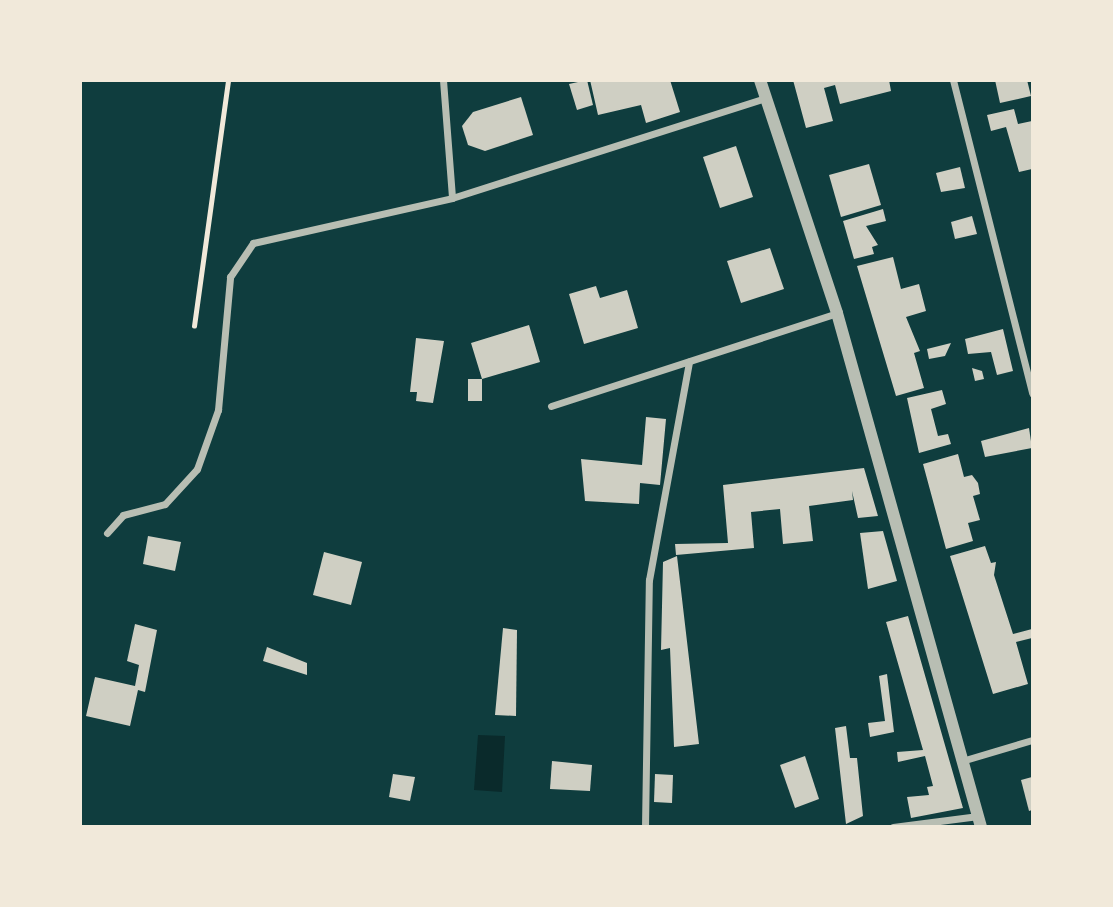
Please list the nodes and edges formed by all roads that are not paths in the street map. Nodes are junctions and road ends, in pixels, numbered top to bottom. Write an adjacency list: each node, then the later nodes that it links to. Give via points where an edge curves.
1 (443, 80): 5 (street)
2 (760, 80): 4 (street)
3 (953, 80): 8 (street)
4 (766, 98): 5 (street); 6 (street)
5 (452, 198): 10 (street, via 253,243 230,277 218,410 197,469 165,505 124,515)
6 (837, 313): 7 (street); 12 (street)
7 (689, 362): 9 (street); 14 (street, via 649,580)
8 (1032, 393)
9 (551, 406)
10 (107, 533)
11 (1032, 740): 12 (street)
12 (965, 760): 13 (street)
13 (979, 821): 15 (street)
14 (645, 827)
15 (893, 827)

